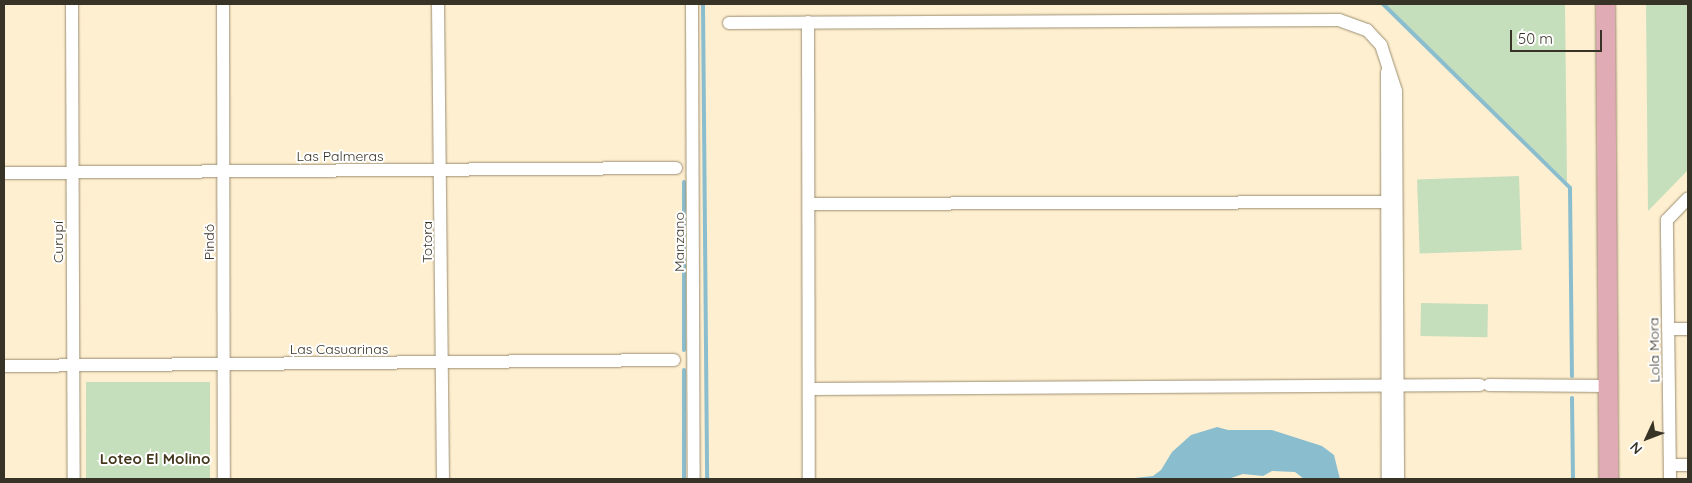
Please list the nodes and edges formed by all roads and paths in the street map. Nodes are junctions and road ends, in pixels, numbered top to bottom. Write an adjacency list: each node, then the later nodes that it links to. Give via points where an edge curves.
1 (72, 4): 12 (street, Curupí)
2 (223, 4): 9 (street, Pindó)
3 (438, 4): 10 (street, Totora)
4 (692, 4): 31 (street, Manzano)
5 (1605, 4): 24 (main road)
6 (808, 22): 7 (street); 14 (street, via 1339,20 1367,30 1381,45 1388,60 1396,91); 15 (street)
7 (729, 23)
8 (676, 168): 10 (street, Las Palmeras)
9 (223, 171): 10 (street, Las Palmeras); 12 (street, Las Palmeras); 20 (street, Pindó)
10 (441, 171): 19 (street, Totora)
11 (4, 173): 12 (street, Las Palmeras)
12 (73, 173): 22 (street, Curupí)
13 (1688, 198): 16 (street, Lola Mora, via 1666,220)
14 (1391, 202): 15 (street); 23 (street)
15 (809, 204): 25 (street)
16 (1668, 329): 17 (street); 26 (street, Lola Mora)
17 (1688, 329)
18 (674, 360): 19 (street, Las Casuarinas)
19 (442, 363): 20 (street, Las Casuarinas); 30 (street, Totora)
20 (225, 364): 22 (street, Las Casuarinas); 29 (street, Pindó)
21 (4, 366): 22 (street, Las Casuarinas)
22 (73, 366): 28 (street, Curupí)
23 (1392, 385): 24 (street); 25 (street); 33 (street); 34 (street)
24 (1608, 386): 35 (main road)
25 (809, 389): 32 (street)
26 (1670, 465): 27 (street); 36 (street, Lola Mora)
27 (1688, 465)
28 (74, 479)
29 (224, 479)
30 (443, 479)
31 (694, 479)
32 (809, 479)
33 (1388, 479)
34 (1398, 479)
35 (1608, 479)
36 (1670, 479)

